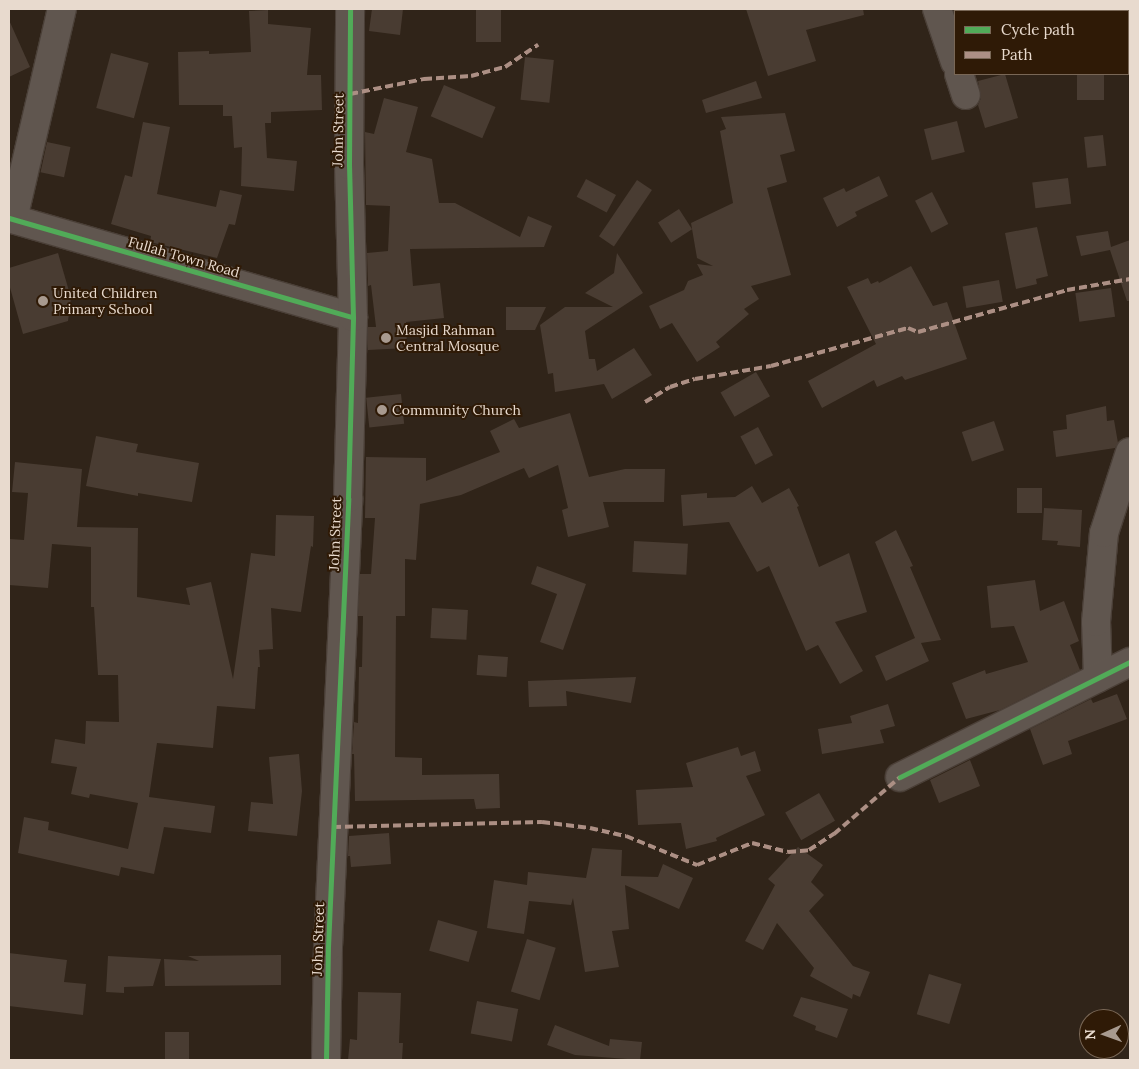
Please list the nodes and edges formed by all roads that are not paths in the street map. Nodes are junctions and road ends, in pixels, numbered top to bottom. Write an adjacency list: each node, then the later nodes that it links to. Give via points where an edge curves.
1 (62, 9): 5 (street)
2 (350, 9): 6 (street, John Street, via 349,165)
3 (937, 9): 4 (street)
4 (954, 59)
5 (11, 219): 6 (street, Fullah Town Road)
6 (353, 317): 11 (street, John Street)
7 (1130, 452): 9 (street, via 1104,533 1096,622)
8 (1130, 662): 9 (street)
9 (1098, 678): 10 (street)
10 (900, 777)
11 (326, 1060)

